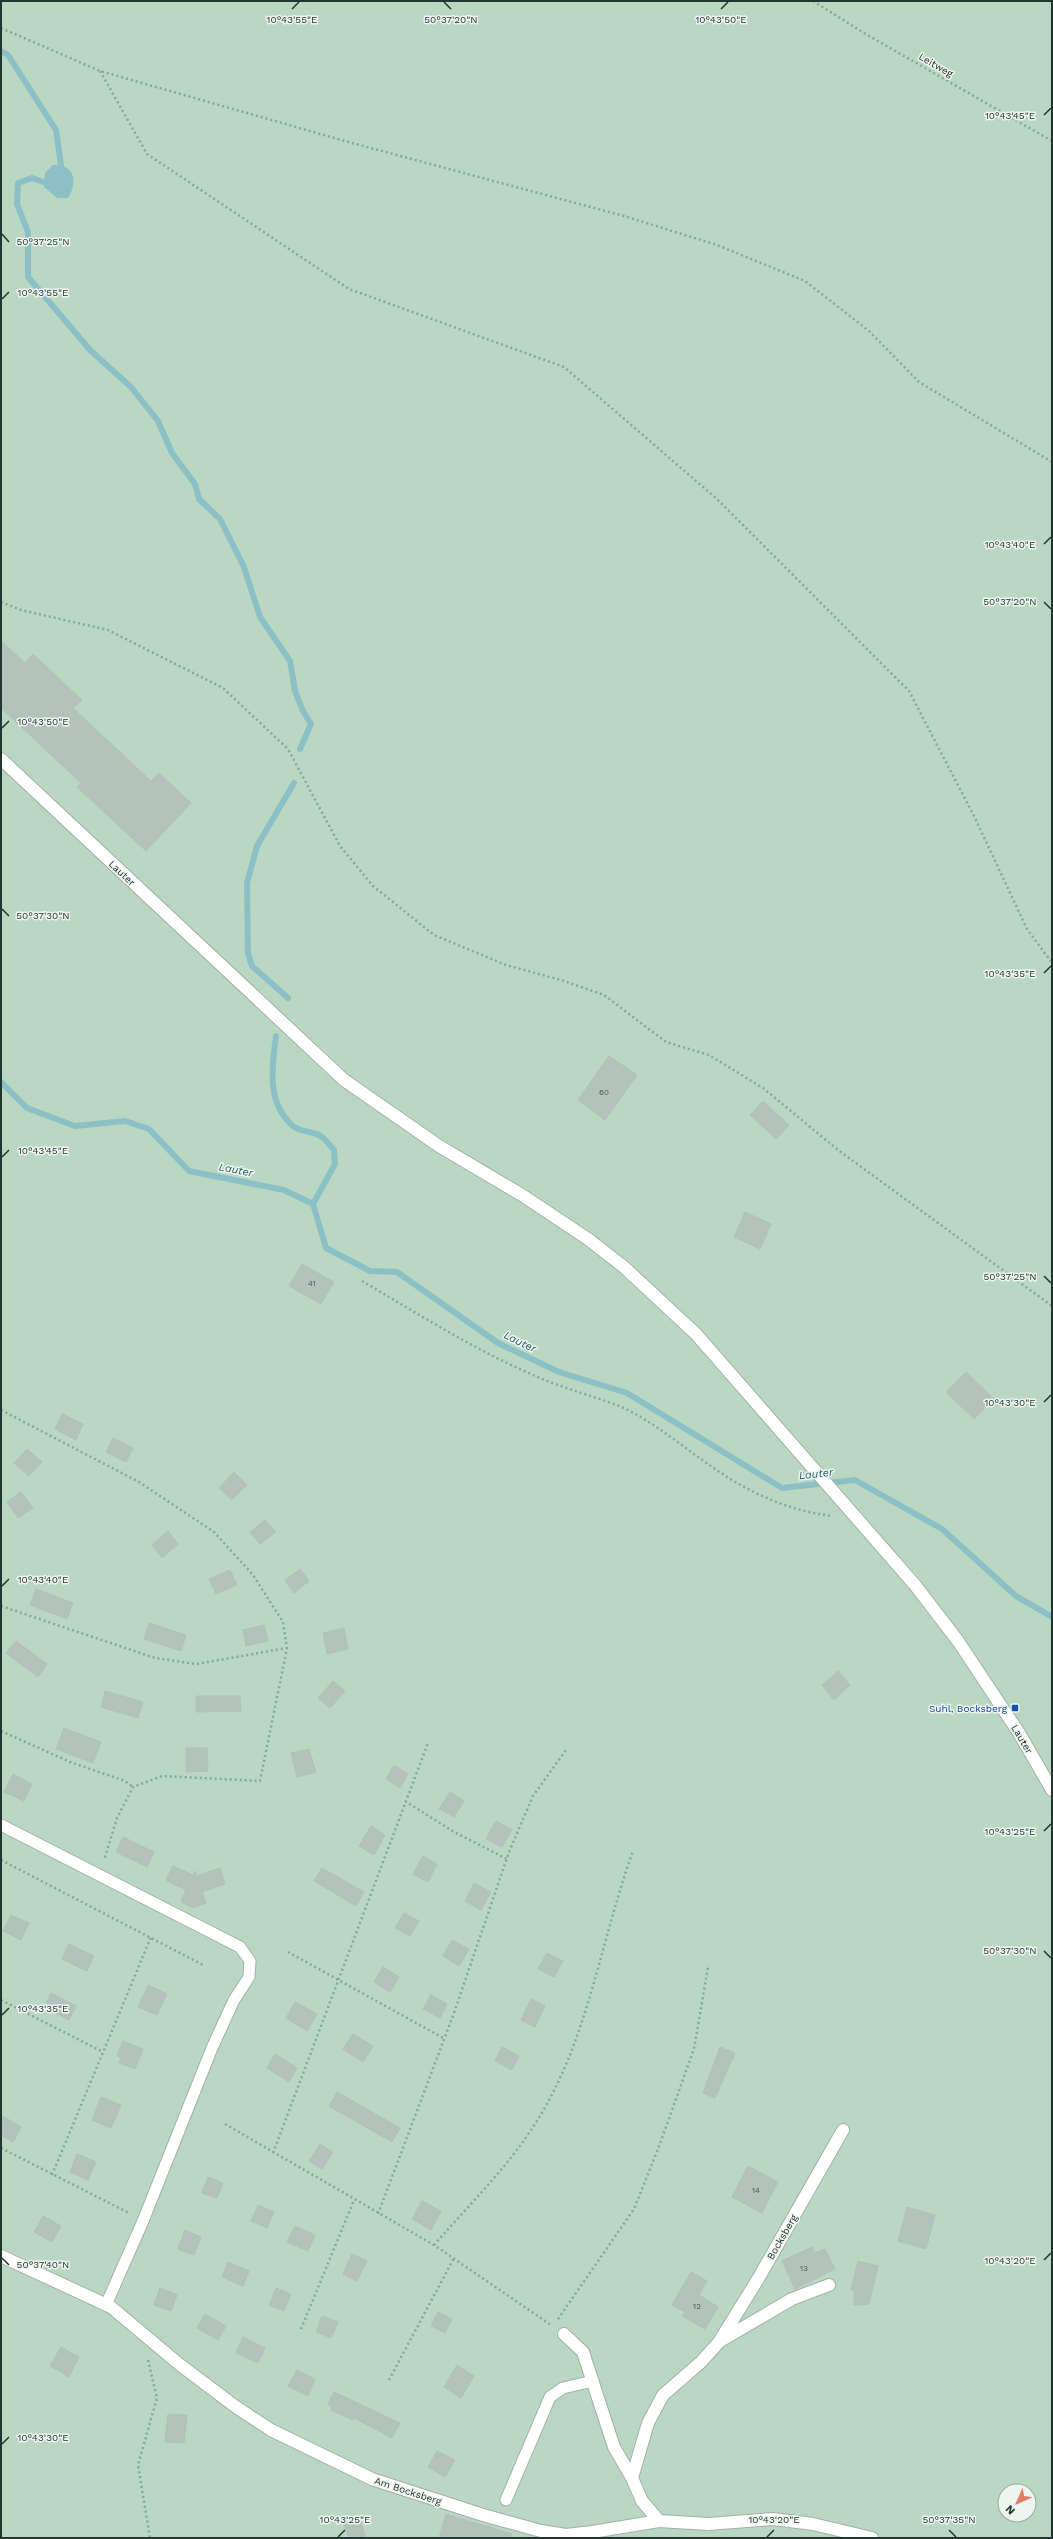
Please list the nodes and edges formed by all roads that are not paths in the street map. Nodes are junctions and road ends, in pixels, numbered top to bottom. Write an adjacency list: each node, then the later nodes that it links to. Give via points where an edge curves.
1 (1, 758): 2 (street, Lauter, via 344,1080 439,1146 522,1194 588,1239 624,1267 696,1334 915,1585 958,1641 1019,1732)
2 (1052, 1790)
3 (1, 1825): 7 (lane, via 240,1947 250,1961 249,1977 234,2000 212,2048 144,2221)
4 (843, 2130): 9 (street, Bocksberg)
5 (1, 2256): 7 (street, Am Bocksberg)
6 (829, 2285): 9 (street, Bocksberg, via 792,2299)
7 (106, 2305): 13 (street, Am Bocksberg, via 236,2407 271,2430 372,2479 483,2515 566,2535)
8 (564, 2334): 10 (street, via 583,2352)
9 (719, 2342): 11 (street, Bocksberg, via 701,2362 663,2395 648,2423)
10 (593, 2381): 11 (street, via 614,2447); 12 (lane, via 563,2388 550,2397)
11 (632, 2478): 13 (street, via 642,2501)
12 (506, 2500)
13 (659, 2520): 14 (street, Am Bocksberg, via 708,2524 773,2519 812,2524)
14 (872, 2538)

